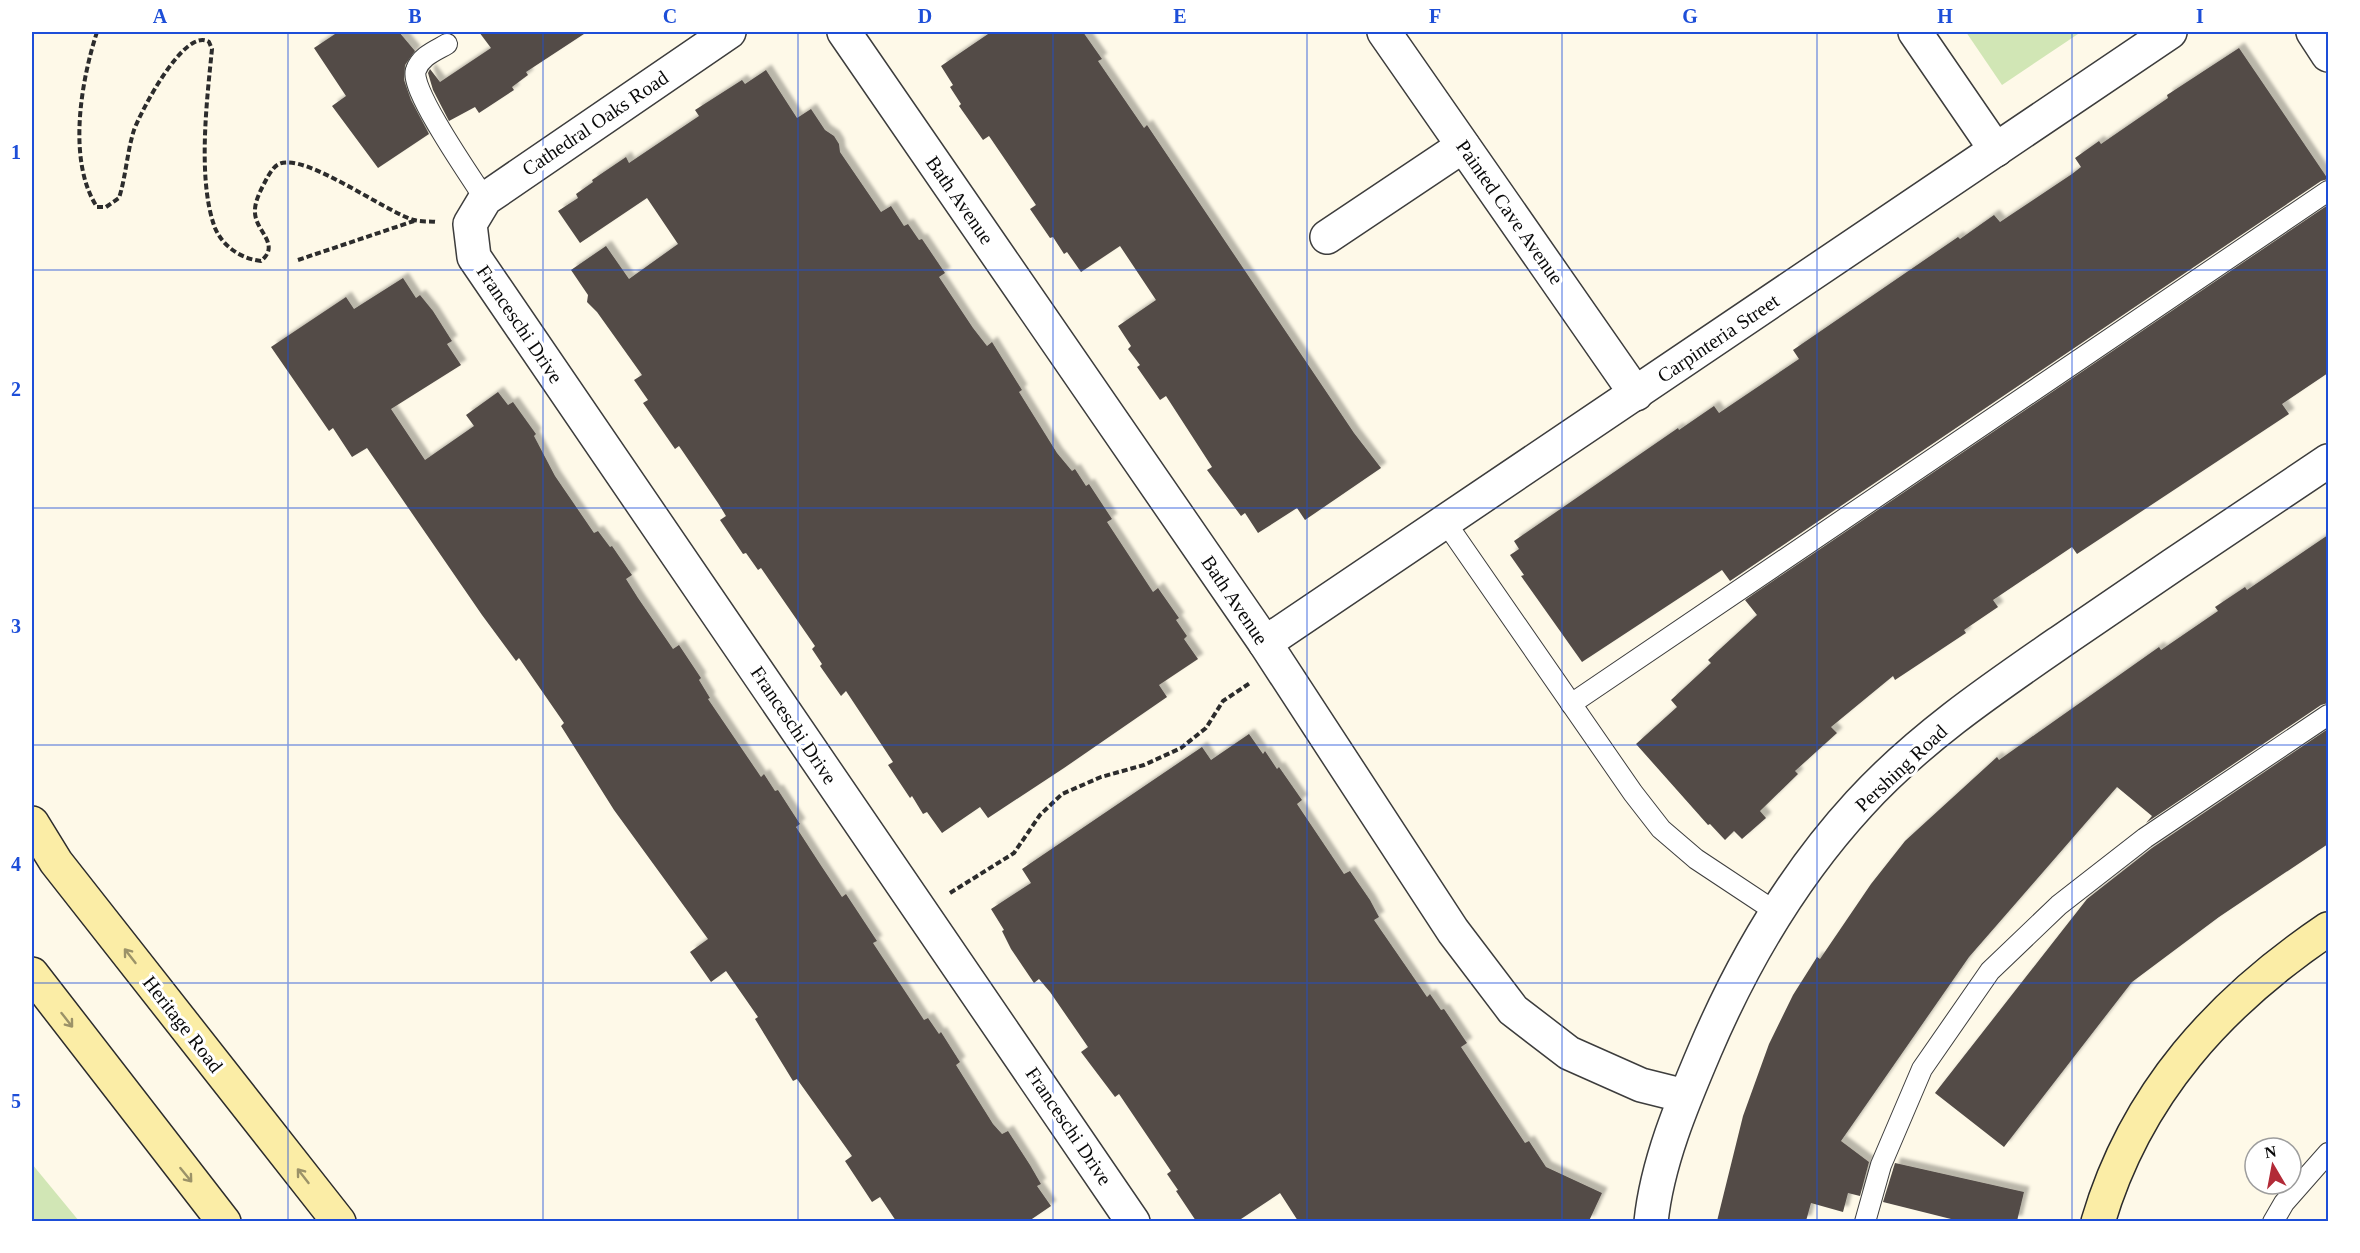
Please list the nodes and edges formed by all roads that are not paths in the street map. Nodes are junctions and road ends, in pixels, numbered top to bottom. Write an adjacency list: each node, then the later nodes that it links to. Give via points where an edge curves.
1 (728, 32): 12 (street, Cathedral Oaks Road)
2 (844, 32): 17 (street, Bath Avenue)
3 (1384, 32): 9 (street, Painted Cave Avenue)
4 (1915, 32): 10 (street)
5 (2170, 32): 10 (street, Carpinteria Street)
6 (2313, 32): 8 (street)
7 (447, 44): 12 (lane, via 424,57 414,80)
8 (2328, 55)
9 (1463, 146): 13 (street); 14 (street, Painted Cave Avenue)
10 (1996, 150): 14 (street, Carpinteria Street)
11 (2328, 191): 18 (lane)
12 (477, 211): 28 (street, Franceschi Drive, via 474,257)
13 (1327, 237)
14 (1636, 394): 16 (street, Carpinteria Street)
15 (2328, 461): 21 (street, Pershing Road, via 2119,601 1932,734 1859,804)
16 (1446, 523): 17 (street, Carpinteria Street); 18 (lane)
17 (1272, 654): 24 (street, Bath Avenue, via 1453,931 1514,1010 1569,1053 1641,1085)
18 (1571, 704): 21 (lane, via 1661,829 1696,859)
19 (2328, 715): 30 (lane, via 2145,838 2059,905 1990,971 1922,1069 1881,1165)
20 (32, 823): 27 (main road, Heritage Road, one-way to 20, via 56,862)
21 (1776, 912): 24 (street, Pershing Road, via 1726,1001)
22 (2328, 929): 31 (main road, via 2254,984 2185,1054 2150,1104 2131,1140)
23 (32, 974): 26 (main road, one-way to 26)
24 (1685, 1096): 29 (street, Pershing Road, via 1653,1202)
25 (2328, 1153): 32 (lane)
26 (224, 1221)
27 (339, 1221)
28 (1133, 1221)
29 (1652, 1221)
30 (1865, 1221)
31 (2098, 1221)
32 (2272, 1221)

